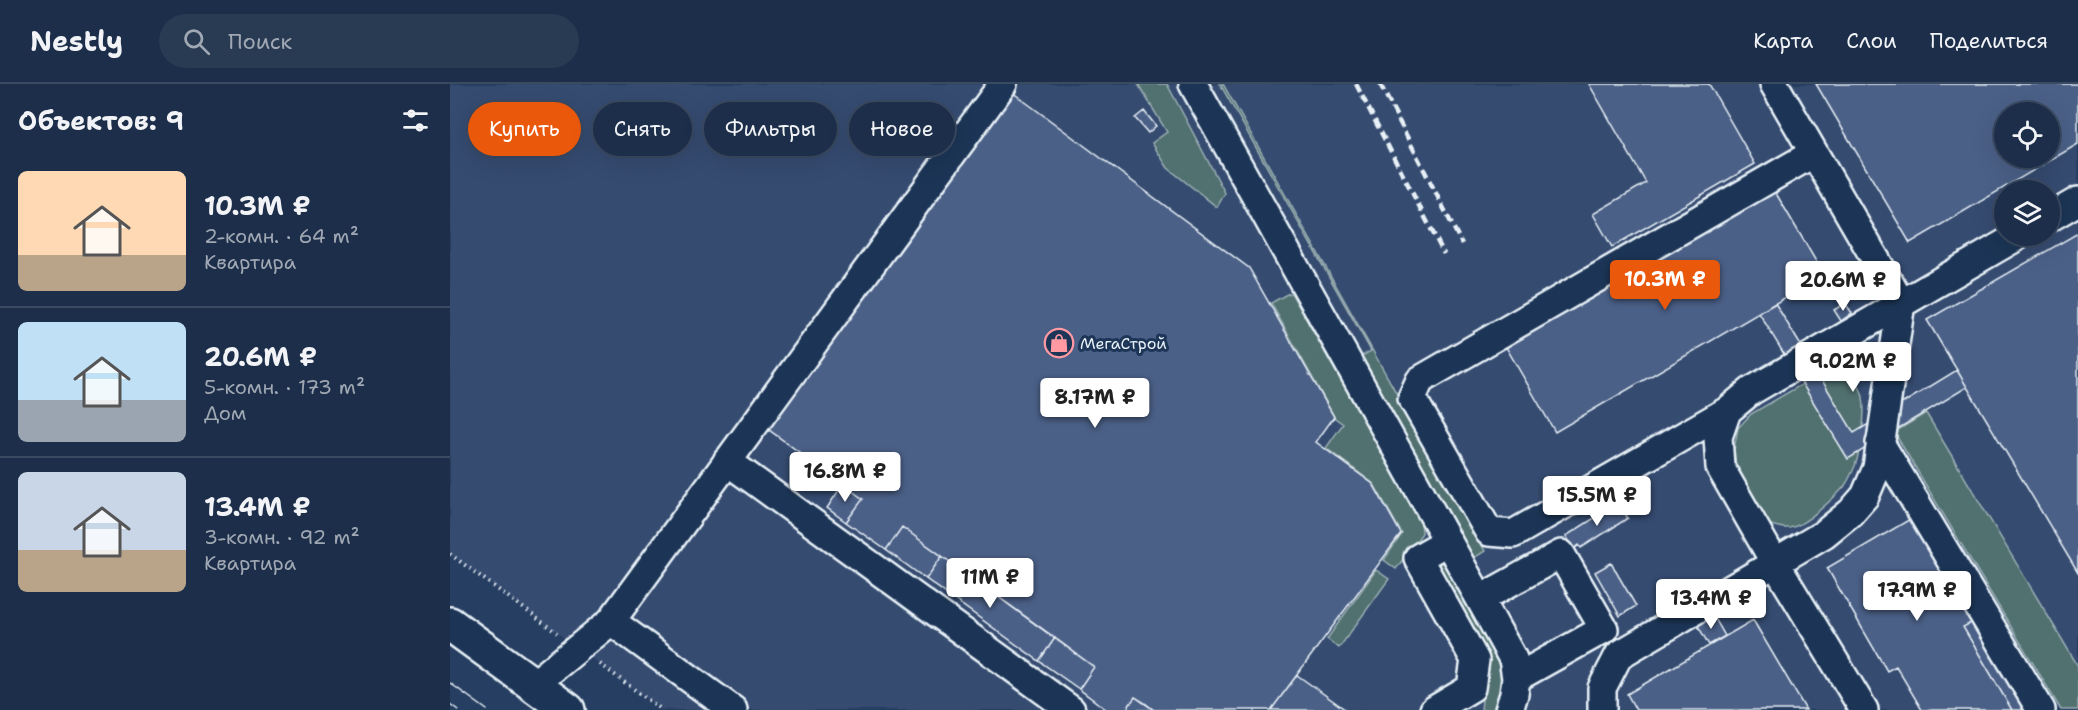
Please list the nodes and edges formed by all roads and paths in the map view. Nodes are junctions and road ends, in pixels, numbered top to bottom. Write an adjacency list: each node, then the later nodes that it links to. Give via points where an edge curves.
1 (1003, 84): 11 (lane)
2 (1193, 84): 12 (lane)
3 (1774, 84): 4 (lane)
4 (1814, 153): 8 (lane); 9 (lane, via 1420,380 1412,398 1489,532 1513,534)
5 (2078, 201): 6 (lane)
6 (2060, 212)
7 (2001, 246): 8 (lane)
8 (1901, 303): 9 (lane, via 1751,391); 10 (lane)
9 (1727, 411): 13 (lane, via 1718,438 1720,467)
10 (1880, 443): 13 (lane, via 1877,468 1865,496 1851,512 1824,534); 26 (lane)
11 (727, 461): 15 (lane); 22 (lane)
12 (1448, 541): 14 (lane); 23 (lane, via 1418,558 1475,660 1472,688)
13 (1775, 563): 19 (lane, via 1619,655 1602,688); 25 (lane)
14 (1480, 599): 17 (lane, via 1512,659); 17 (lane, via 1561,554 1604,629)
15 (611, 621): 18 (lane); 21 (lane)
16 (450, 624): 18 (main road)
17 (1516, 678): 24 (lane)
18 (533, 685): 20 (main road)
19 (1602, 709)
20 (568, 710)
21 (733, 710)
22 (1071, 710)
23 (1434, 710)
24 (1509, 710)
25 (1864, 710)
26 (2041, 710)

